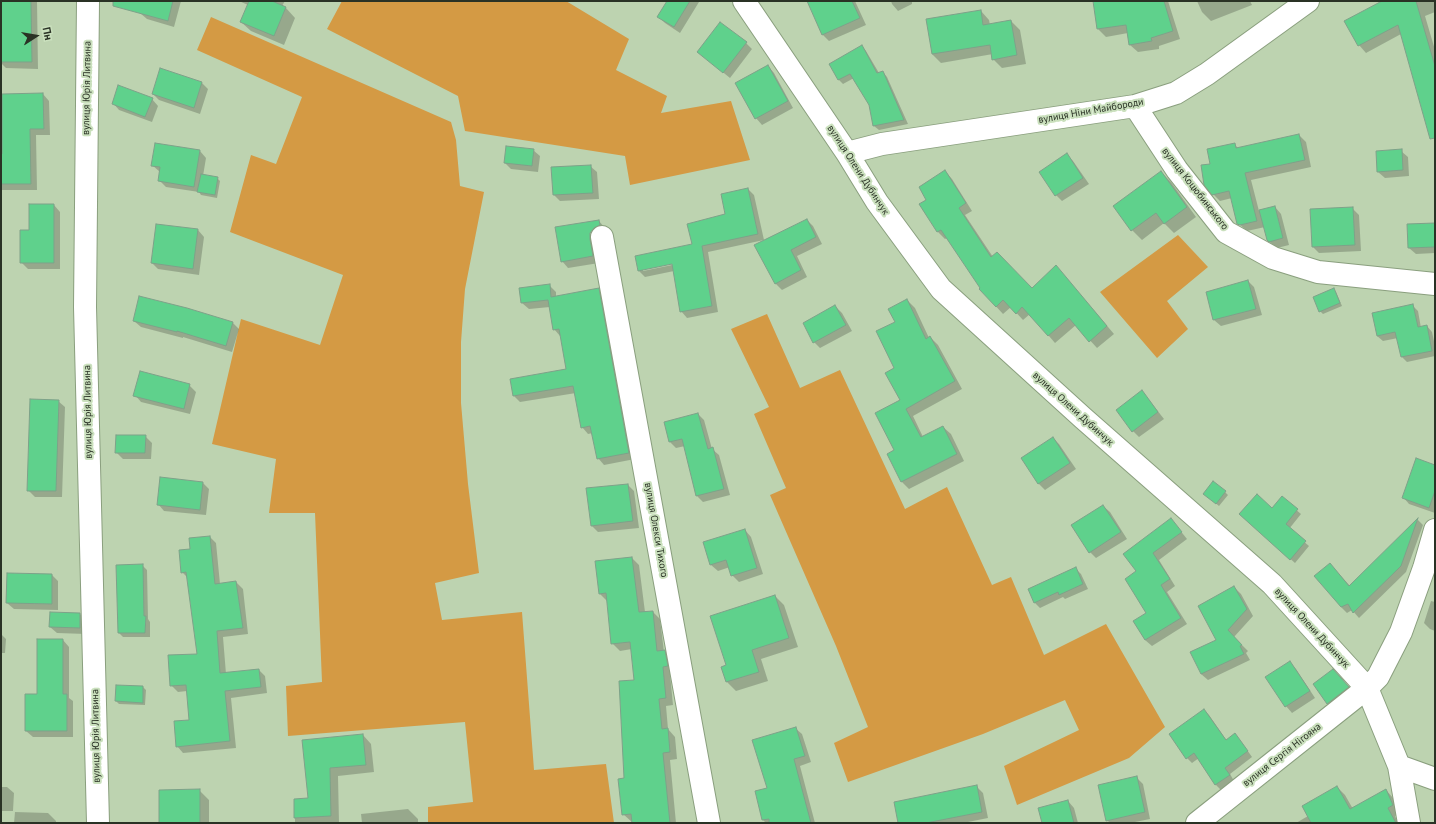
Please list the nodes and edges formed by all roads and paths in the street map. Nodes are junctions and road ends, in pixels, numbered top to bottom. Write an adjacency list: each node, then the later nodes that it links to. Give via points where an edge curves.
1 (88, 1): 12 (street, вулиця Юрія Литвина, via 85,307)
2 (744, 1): 5 (street, вулиця Олени Дубинчук)
3 (1308, 1): 4 (street, вулиця Ніни Майбороди, via 1207,74 1176,93)
4 (1135, 106): 5 (street, вулиця Ніни Майбороди, via 882,144); 7 (street, вулиця Коцюбинського, via 1177,170 1226,232 1273,258 1318,272)
5 (847, 152): 9 (street, вулиця Олени Дубинчук, via 877,202 941,289 1082,418 1272,584)
6 (602, 237): 13 (street, вулиця Олекси Тихого)
7 (1435, 284)
8 (1435, 530): 9 (street, вулиця Сергія Нігояна, via 1401,632 1378,677)
9 (1367, 688): 10 (street, вулиця Олени Дубинчук); 14 (street, вулиця Сергія Нігояна)
10 (1400, 766): 11 (street); 15 (street, вулиця Олени Дубинчук)
11 (1435, 779)
12 (98, 823)
13 (709, 823)
14 (1197, 823)
15 (1409, 823)

